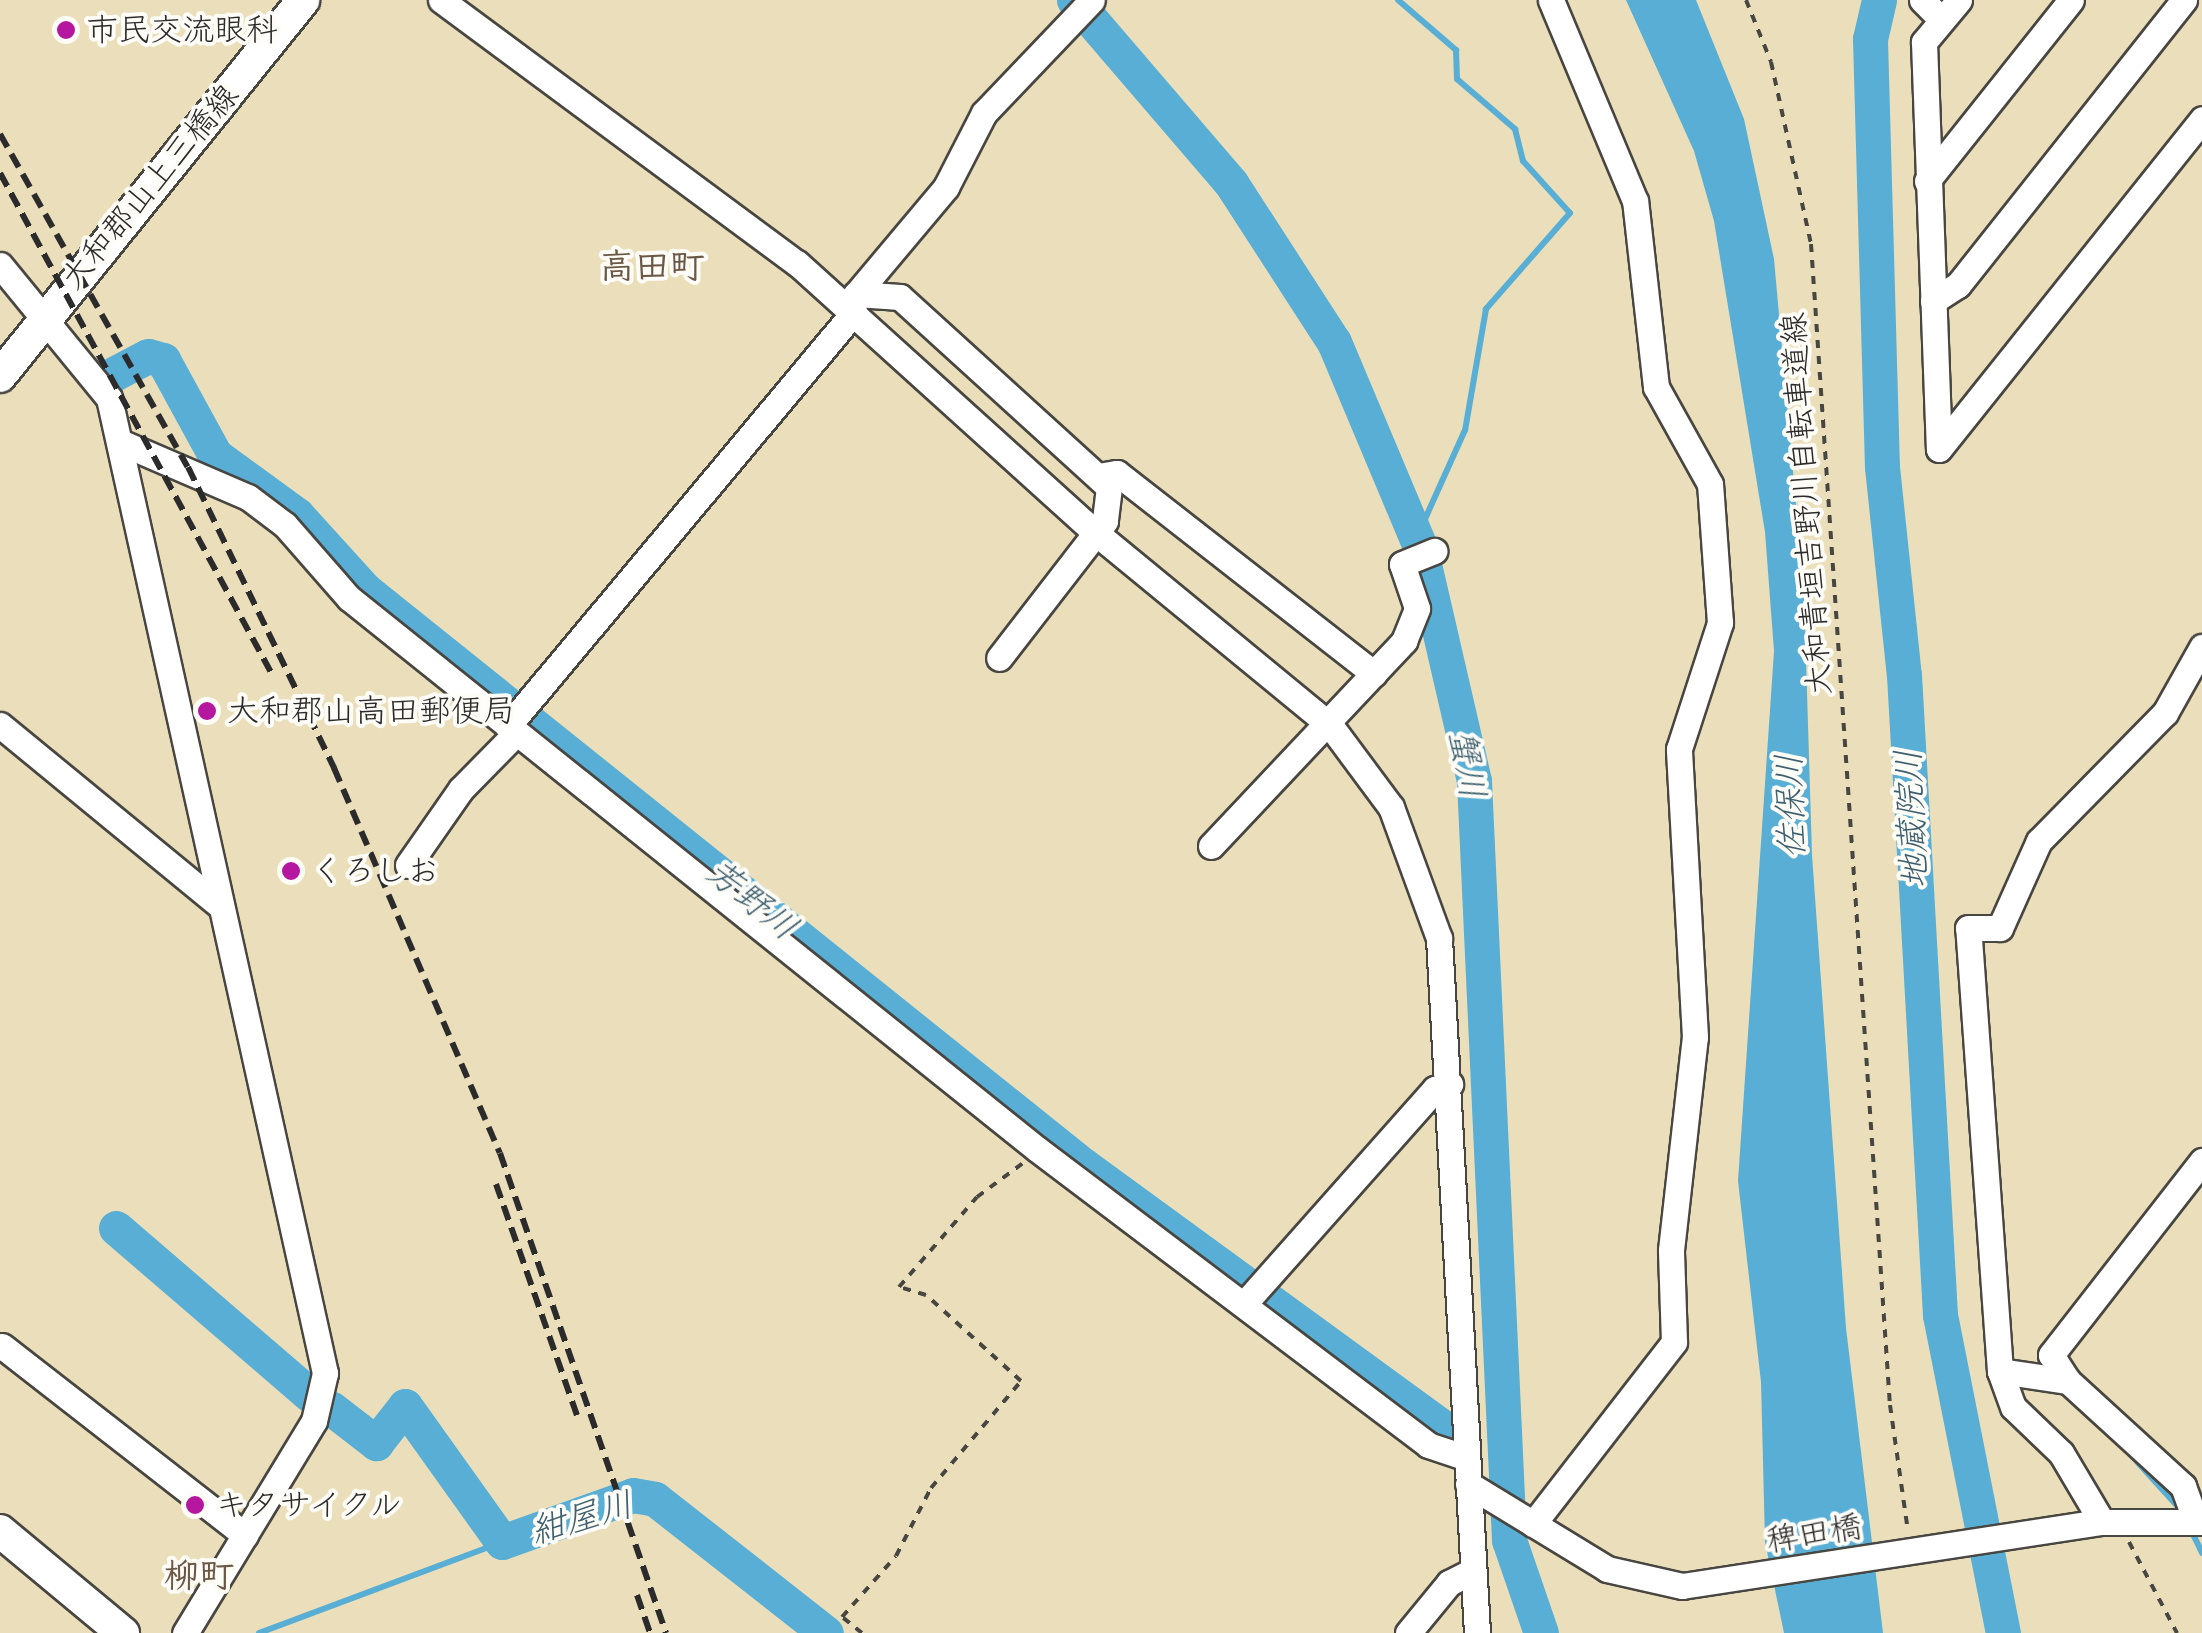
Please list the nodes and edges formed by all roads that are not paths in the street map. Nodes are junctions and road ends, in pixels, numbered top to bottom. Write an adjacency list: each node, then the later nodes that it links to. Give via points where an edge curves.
1 (302, 0): 14 (main road, 大和郡山上三橋線)
2 (440, 0): 13 (street)
3 (1092, 0): 13 (street, via 984,113 946,186)
4 (1551, 0): 38 (street, via 1635,201 1656,387 1710,484 1720,623 1679,749 1695,1037 1669,1279 1674,1342)
5 (1922, 0): 8 (street)
6 (2071, 0): 10 (street)
7 (2184, 0): 12 (street, via 1958,284)
8 (1950, 10): 10 (street, via 1924,42)
9 (2202, 119): 12 (street, via 1940,449)
10 (1928, 181): 12 (street)
11 (0, 265): 14 (street)
12 (1933, 301)
13 (852, 304): 17 (street, via 900,296); 18 (street); 25 (street)
14 (46, 314): 15 (main road, 大和郡山上三橋線); 16 (street, via 110,398)
15 (0, 376)
16 (120, 442): 25 (street, 稗田橋, via 248,496 349,598); 28 (street)
17 (1104, 475): 18 (street, via 1110,508); 22 (street, via 1118,473)
18 (1096, 533): 21 (street); 23 (street)
19 (1434, 551): 22 (street, via 1402,564 1416,622)
20 (2202, 647): 33 (street, via 2165,713 2039,841 2000,928 1968,928)
21 (998, 658)
22 (1374, 674): 23 (street)
23 (1330, 725): 26 (street, via 1272,772); 29 (street, via 1390,807 1419,870 1439,938)
24 (1, 728): 28 (street)
25 (512, 730): 27 (street); 31 (street, 稗田橋, via 1037,1150)
26 (1211, 846)
27 (408, 865)
28 (218, 904): 40 (street, via 325,1373 314,1421)
29 (1450, 1084): 31 (street, via 1435,1090); 35 (street)
30 (2202, 1160): 34 (street, via 2051,1356)
31 (1244, 1304): 35 (street, 稗田橋)
32 (2, 1346): 40 (street)
33 (2000, 1371): 34 (street); 36 (street, via 2013,1407 2091,1491)
34 (2068, 1380): 37 (street, via 2183,1486)
35 (1467, 1471): 38 (street, 稗田橋); 41 (street)
36 (2109, 1521): 37 (street, 稗田橋); 38 (street, 稗田橋, via 1743,1578 1642,1582 1568,1550)
37 (2199, 1521)
38 (1532, 1523)
39 (0, 1531): 42 (main road)
40 (245, 1535): 43 (street)
41 (1471, 1572): 44 (street, via 1449,1583); 45 (street)
42 (123, 1633)
43 (184, 1633)
44 (1408, 1633)
45 (1477, 1633)

